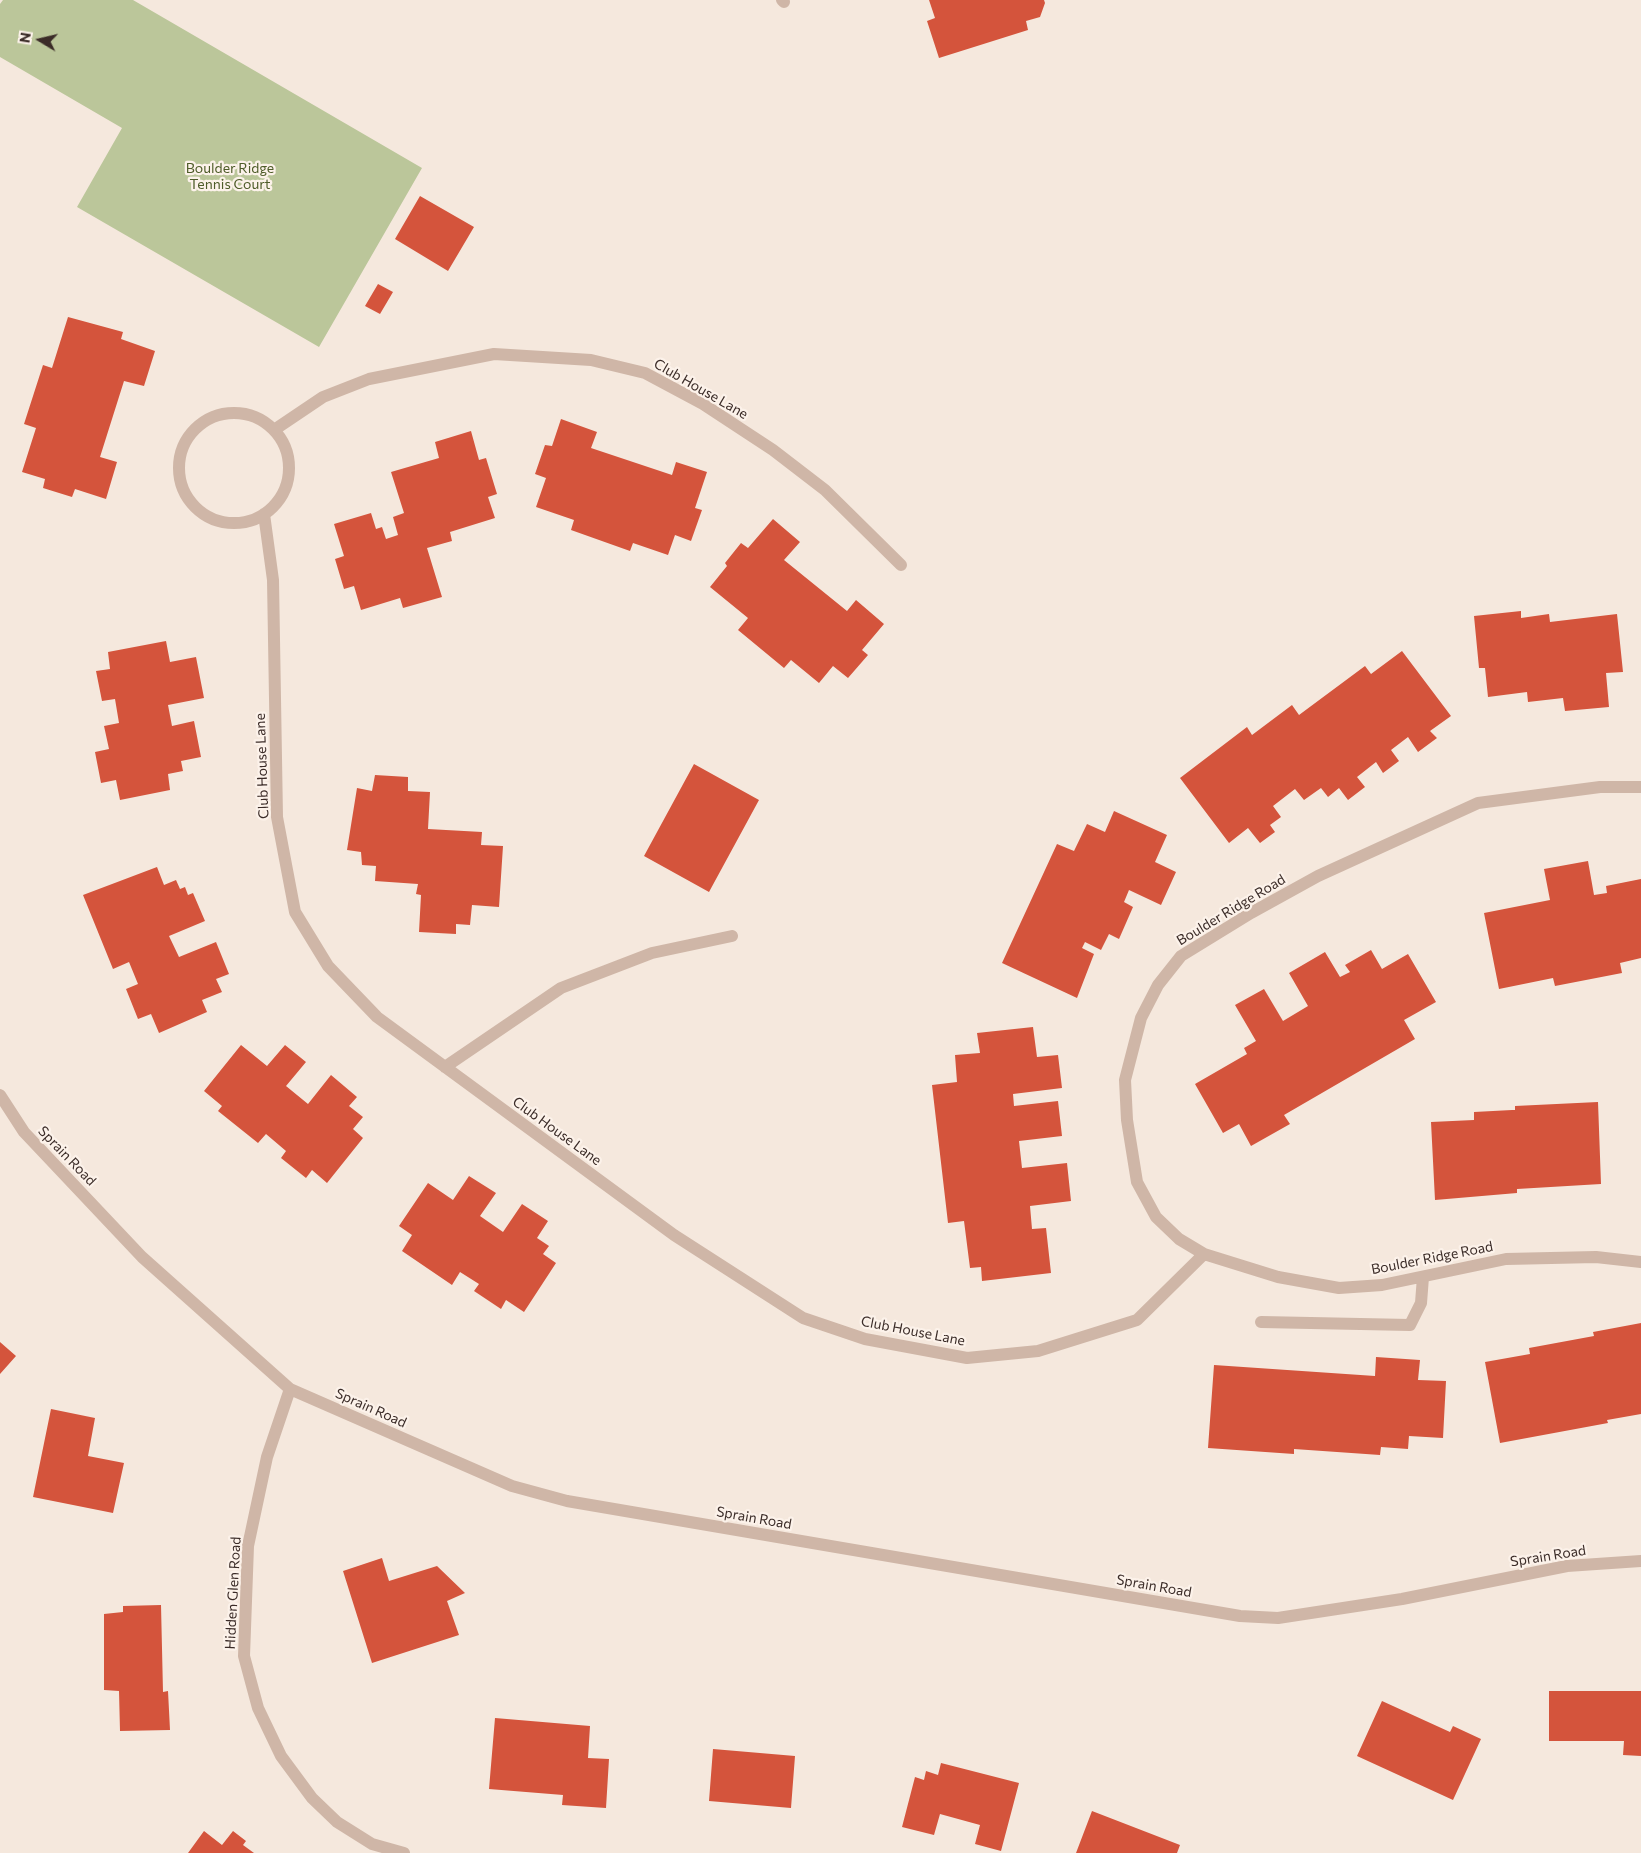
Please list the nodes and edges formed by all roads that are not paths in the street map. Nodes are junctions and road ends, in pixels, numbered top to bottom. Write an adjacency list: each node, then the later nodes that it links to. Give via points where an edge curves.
1 (274, 430): 2 (street, via 288,458 289,475 276,504); 2 (street, via 258,419 240,413 222,414 204,421 190,435 181,452 179,471 183,489 193,506 209,517 227,523 246,522); 3 (street, Club House Lane, via 323,397 369,379 494,354 591,360 645,373 703,404 773,450 825,490)
2 (264, 514): 6 (street, Club House Lane, via 273,580 277,817 295,912 328,966 377,1017)
3 (901, 565)
4 (1641, 787): 8 (street, Boulder Ridge Road, via 1600,786 1478,803 1318,876 1181,956 1158,985 1141,1018 1125,1080 1127,1120 1137,1182 1156,1217 1179,1239)
5 (732, 936): 6 (street, via 652,953 561,988)
6 (445, 1067): 8 (street, Club House Lane, via 690,1245 803,1318 865,1339 966,1358 1038,1351 1137,1320)
7 (0, 1095): 12 (street, Sprain Road, via 24,1132 142,1256)
8 (1204, 1254): 10 (street, Boulder Ridge Road, via 1278,1276 1339,1288 1382,1285)
9 (1641, 1262): 10 (street, Boulder Ridge Road, via 1596,1257 1506,1259)
10 (1422, 1277): 11 (street, via 1421,1303 1410,1325)
11 (1261, 1322)
12 (290, 1388): 13 (street, Sprain Road, via 512,1486 567,1500 1240,1616 1278,1618 1402,1599 1567,1566); 14 (street, Hidden Glen Road, via 267,1457 248,1546 244,1656 258,1708 280,1756 312,1798 337,1822 372,1844)
13 (1641, 1560)
14 (404, 1853)

